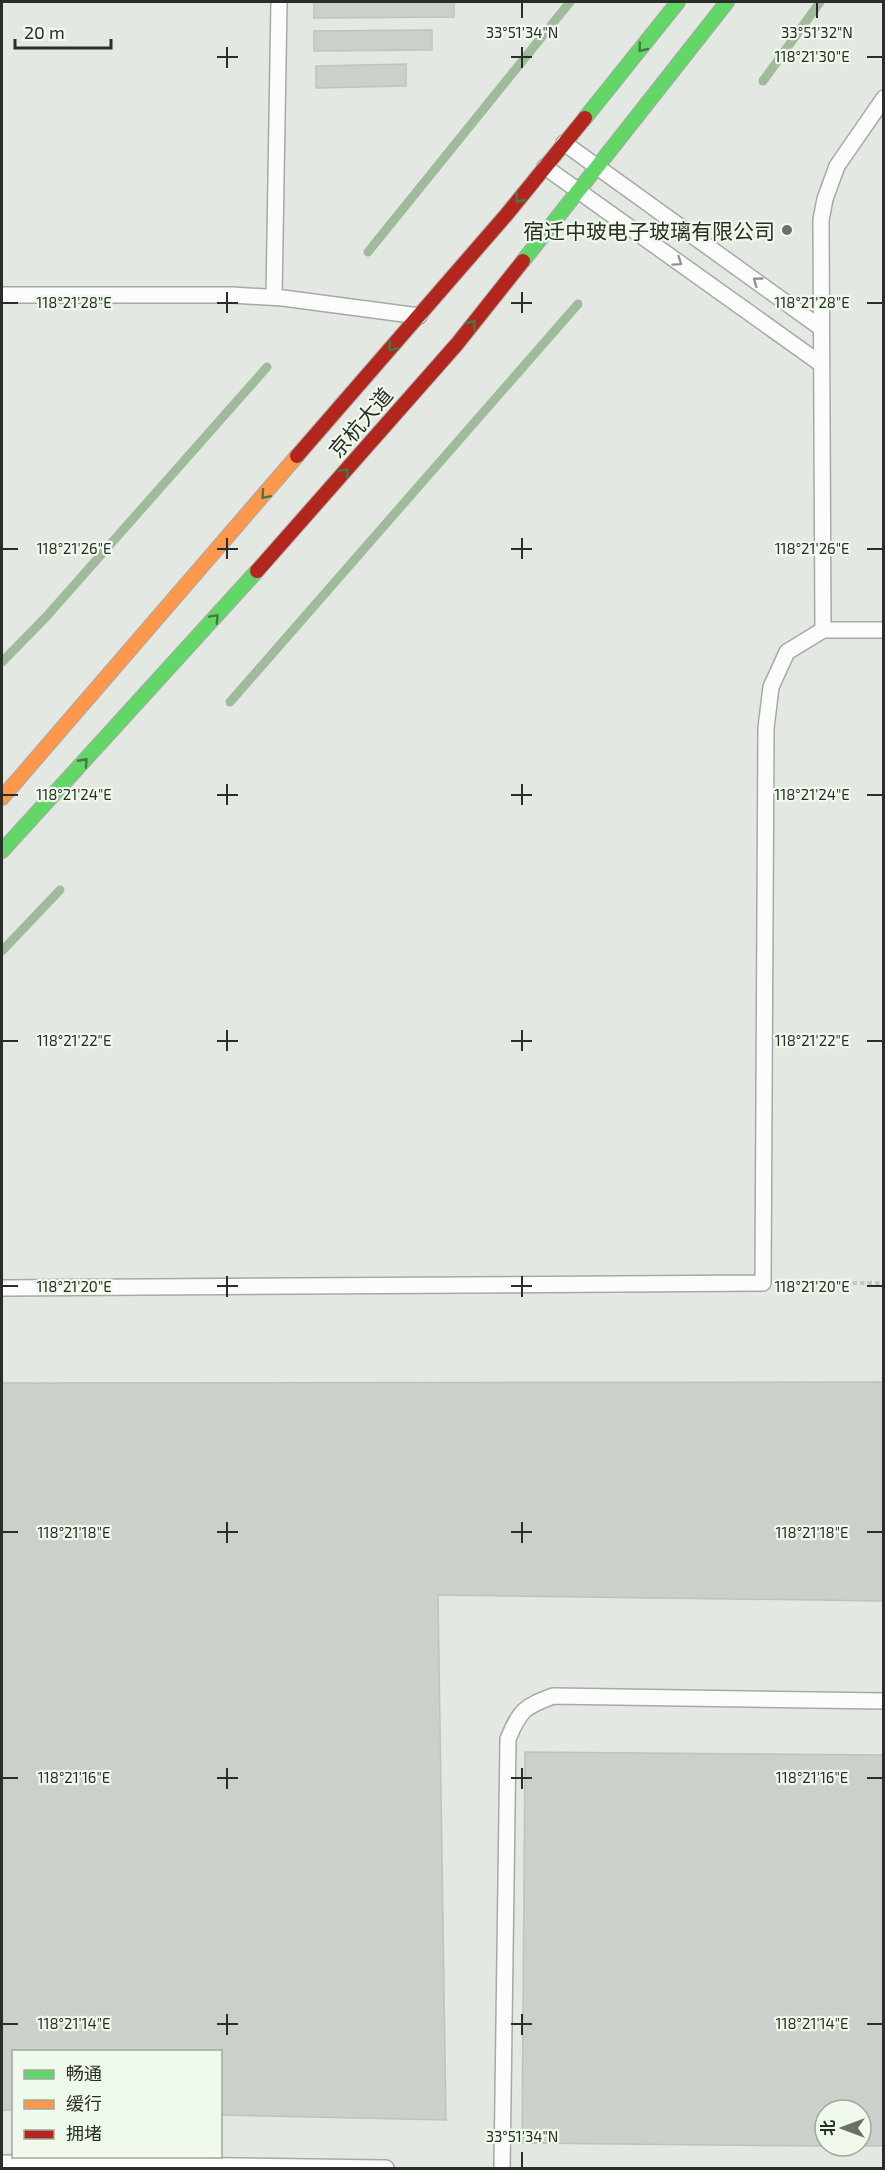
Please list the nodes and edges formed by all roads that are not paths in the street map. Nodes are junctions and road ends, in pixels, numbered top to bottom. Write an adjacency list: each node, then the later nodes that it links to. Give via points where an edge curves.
1 (279, 2): 10 (lane)
2 (678, 2): 5 (main road, 京杭大道, one-way to 5)
3 (727, 2): 6 (main road, 京杭大道)
4 (884, 98): 12 (lane, via 837,166 825,199 821,220)
5 (564, 144): 6 (lane); 7 (main road, 京杭大道)
6 (597, 166): 8 (main road, 京杭大道); 12 (lane, one-way to 6)
7 (545, 167): 8 (lane); 11 (main road, 京杭大道, one-way to 11)
8 (578, 190): 13 (lane, one-way to 13); 17 (main road, 京杭大道, one-way to 8, via 247,583 441,361)
9 (2, 295): 10 (lane)
10 (274, 297): 11 (lane)
11 (419, 316): 16 (main road, 京杭大道, one-way to 16)
12 (821, 328): 13 (lane)
13 (821, 364): 14 (lane)
14 (823, 630): 15 (lane); 18 (lane, via 787,652 771,687 766,728 763,1283)
15 (884, 630)
16 (2, 798)
17 (2, 851)
18 (2, 1288)
19 (884, 1701): 22 (lane, via 553,1696 532,1704 517,1716 508,1739)
20 (2, 2163): 21 (lane)
21 (386, 2169)
22 (502, 2169)

